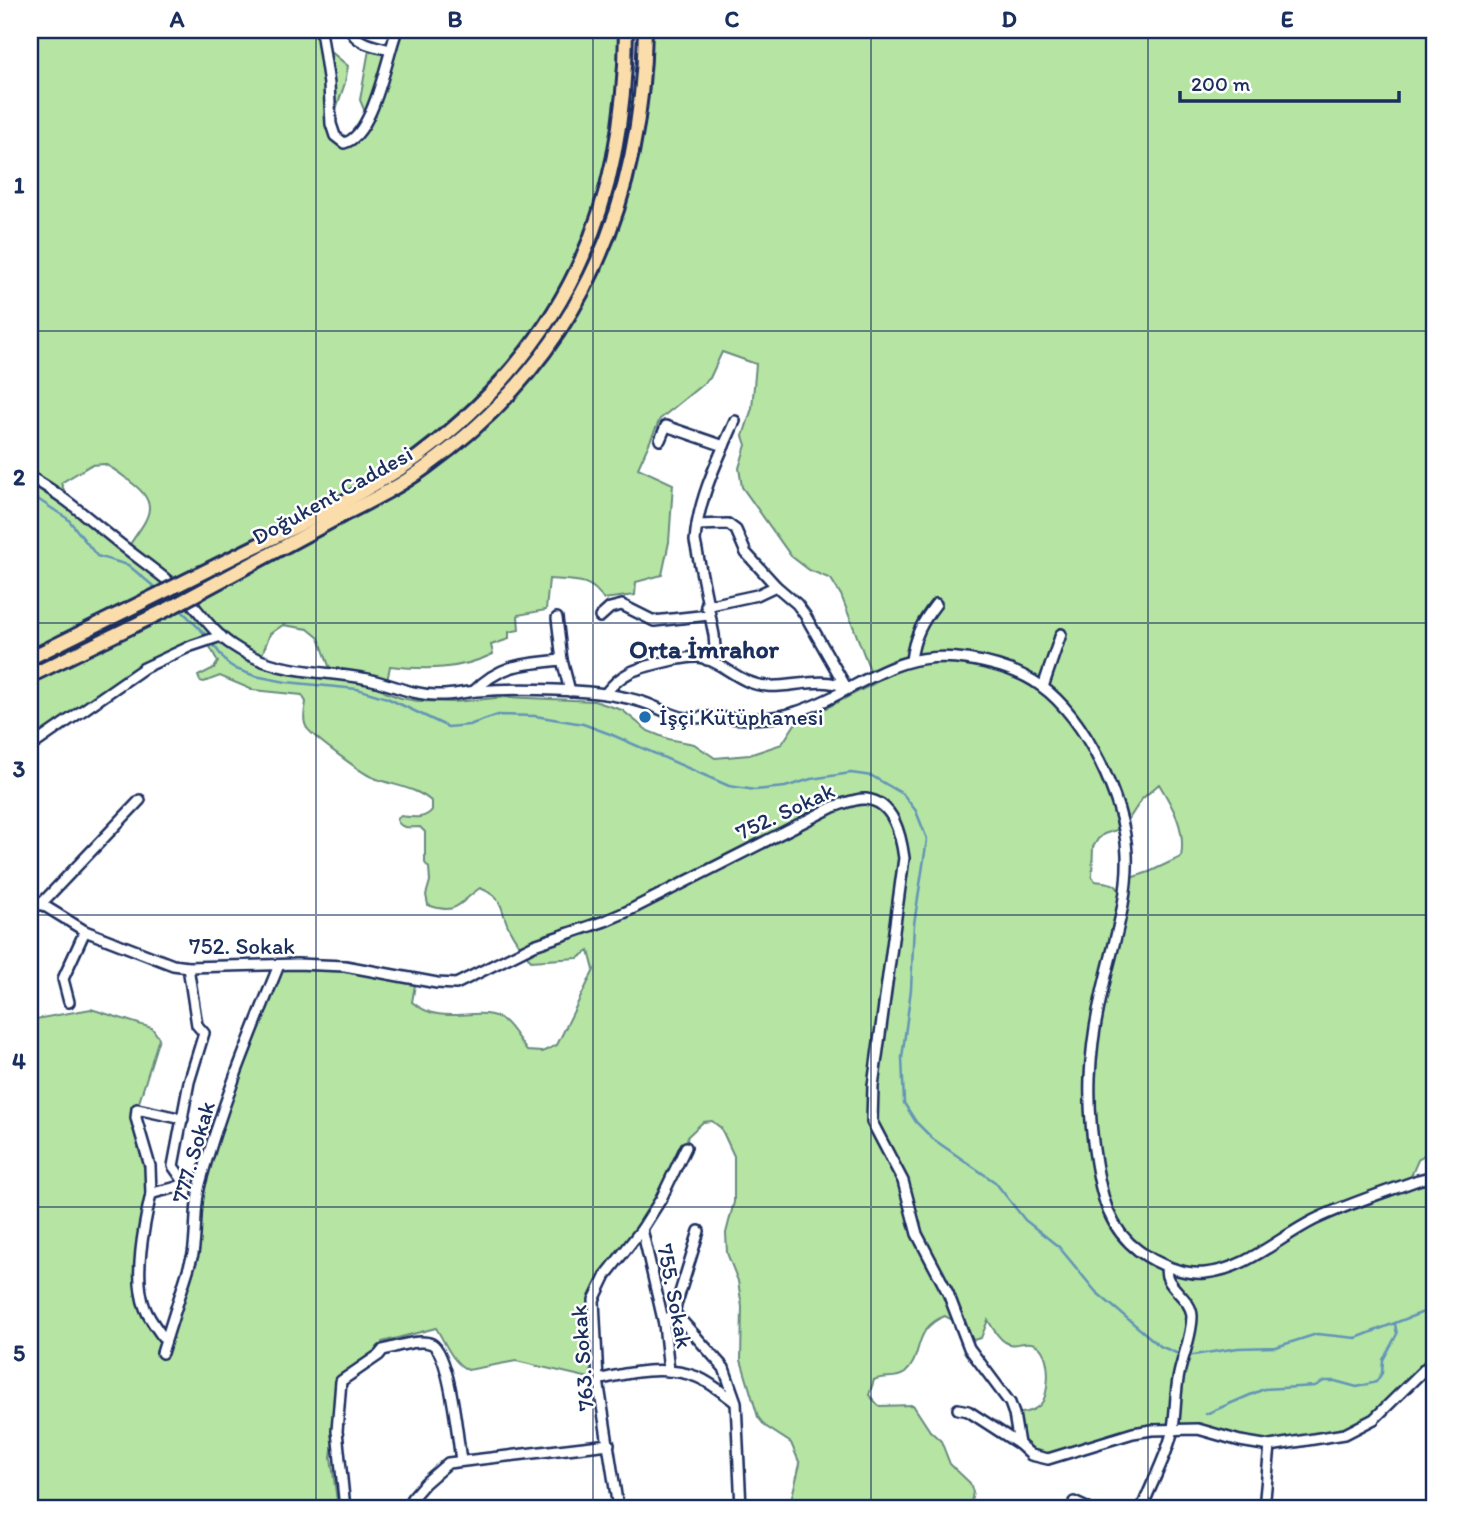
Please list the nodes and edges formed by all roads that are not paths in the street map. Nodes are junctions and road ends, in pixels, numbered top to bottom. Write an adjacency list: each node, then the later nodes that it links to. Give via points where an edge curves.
1 (321, 30): 6 (street, via 331,124 344,143 351,142 365,123)
2 (351, 30): 6 (street, via 360,41)
3 (397, 30): 6 (street)
4 (626, 30): 11 (main road, Doğukent Caddesi, via 620,132 608,185 573,279 545,327 486,400 417,457)
5 (645, 30): 11 (main road, Doğukent Caddesi, via 636,131 625,189 608,241 557,336 519,385 460,441 389,491)
6 (390, 50)
7 (734, 421): 9 (street)
8 (660, 440): 9 (street, via 666,426)
9 (724, 446): 12 (street)
10 (30, 477): 19 (street, via 158,573)
11 (336, 512): 20 (main road, Doğukent Caddesi, bridge); 24 (main road, Doğukent Caddesi, bridge, via 168,609)
12 (697, 525): 13 (street, via 732,526 746,553); 15 (street, via 695,541)
13 (776, 586): 15 (street); 26 (street, via 805,615)
14 (936, 604): 23 (street, via 917,631)
15 (708, 610): 16 (street, via 653,621 617,605); 22 (street, via 715,648)
16 (600, 617)
17 (557, 618): 21 (street)
18 (1060, 634): 25 (street)
19 (221, 636): 27 (street, via 252,656 287,669 368,679 432,696); 30 (street, via 144,668)
20 (30, 659)
21 (562, 660): 27 (street, via 506,669 489,676); 28 (street)
22 (707, 660): 26 (street, via 749,683 835,682); 29 (street, via 685,657 633,671)
23 (911, 660): 25 (street, via 948,656 988,662); 26 (street)
24 (30, 676)
25 (1044, 687): 46 (street, via 1094,752 1126,839 1123,905 1090,1054 1089,1114 1100,1186 1119,1232 1140,1252)
26 (847, 688): 29 (street, via 802,710 737,720 678,717)
27 (474, 691): 28 (street)
28 (570, 691): 29 (street)
29 (605, 694)
30 (30, 747)
31 (140, 800): 33 (street)
32 (30, 897): 33 (street, 752. Sokak)
33 (40, 905): 34 (street, 752. Sokak)
34 (85, 931): 36 (street, 752. Sokak, via 157,960); 37 (street, via 63,979)
35 (279, 965): 36 (street, 752. Sokak); 42 (street, 777. Sokak, via 238,1068); 58 (street, 752. Sokak, via 345,966 456,984 534,945 626,912 833,807 865,799 880,804 898,830 904,870 871,1117 903,1181 917,1234 948,1293 969,1348 1010,1403)
36 (188, 967): 38 (street, via 197,1026 204,1033)
37 (69, 1002)
38 (183, 1119): 41 (street, via 173,1166); 43 (street, via 137,1109 150,1166)
39 (687, 1147): 44 (street, 763. Sokak)
40 (1434, 1177): 46 (street, via 1319,1218 1230,1267 1199,1273)
41 (185, 1183): 42 (street); 43 (street)
42 (200, 1185): 49 (street, 777. Sokak, via 193,1254)
43 (151, 1194): 49 (street, via 141,1288 145,1308)
44 (642, 1229): 48 (street, 755. Sokak); 53 (street, 763. Sokak, via 606,1275 594,1300)
45 (699, 1231): 47 (street)
46 (1167, 1266): 56 (street, via 1167,1279 1185,1298 1192,1319 1178,1377)
47 (674, 1312): 48 (street); 54 (street, via 724,1368)
48 (664, 1324): 52 (street, 755. Sokak)
49 (165, 1340): 50 (street, 777. Sokak)
50 (162, 1353)
51 (1434, 1360): 59 (street, via 1367,1424 1332,1437)
52 (669, 1371): 53 (street); 54 (street, via 696,1377)
53 (598, 1380): 57 (street, 763. Sokak)
54 (736, 1402): 65 (street)
55 (958, 1409): 58 (street)
56 (1173, 1430): 58 (street, via 1133,1433 1048,1459 1031,1455); 59 (street, via 1198,1429); 67 (street)
57 (609, 1444): 60 (street); 64 (street, 763. Sokak)
58 (1019, 1444)
59 (1269, 1446): 68 (street)
60 (461, 1461): 62 (street, via 454,1403 438,1350 432,1344 419,1343 381,1353 341,1381 337,1431); 63 (street, via 448,1463 425,1483)
61 (1074, 1502): 66 (street)
62 (345, 1508)
63 (407, 1508)
64 (618, 1508)
65 (741, 1508)
66 (1087, 1508)
67 (1142, 1508)
68 (1264, 1508)

